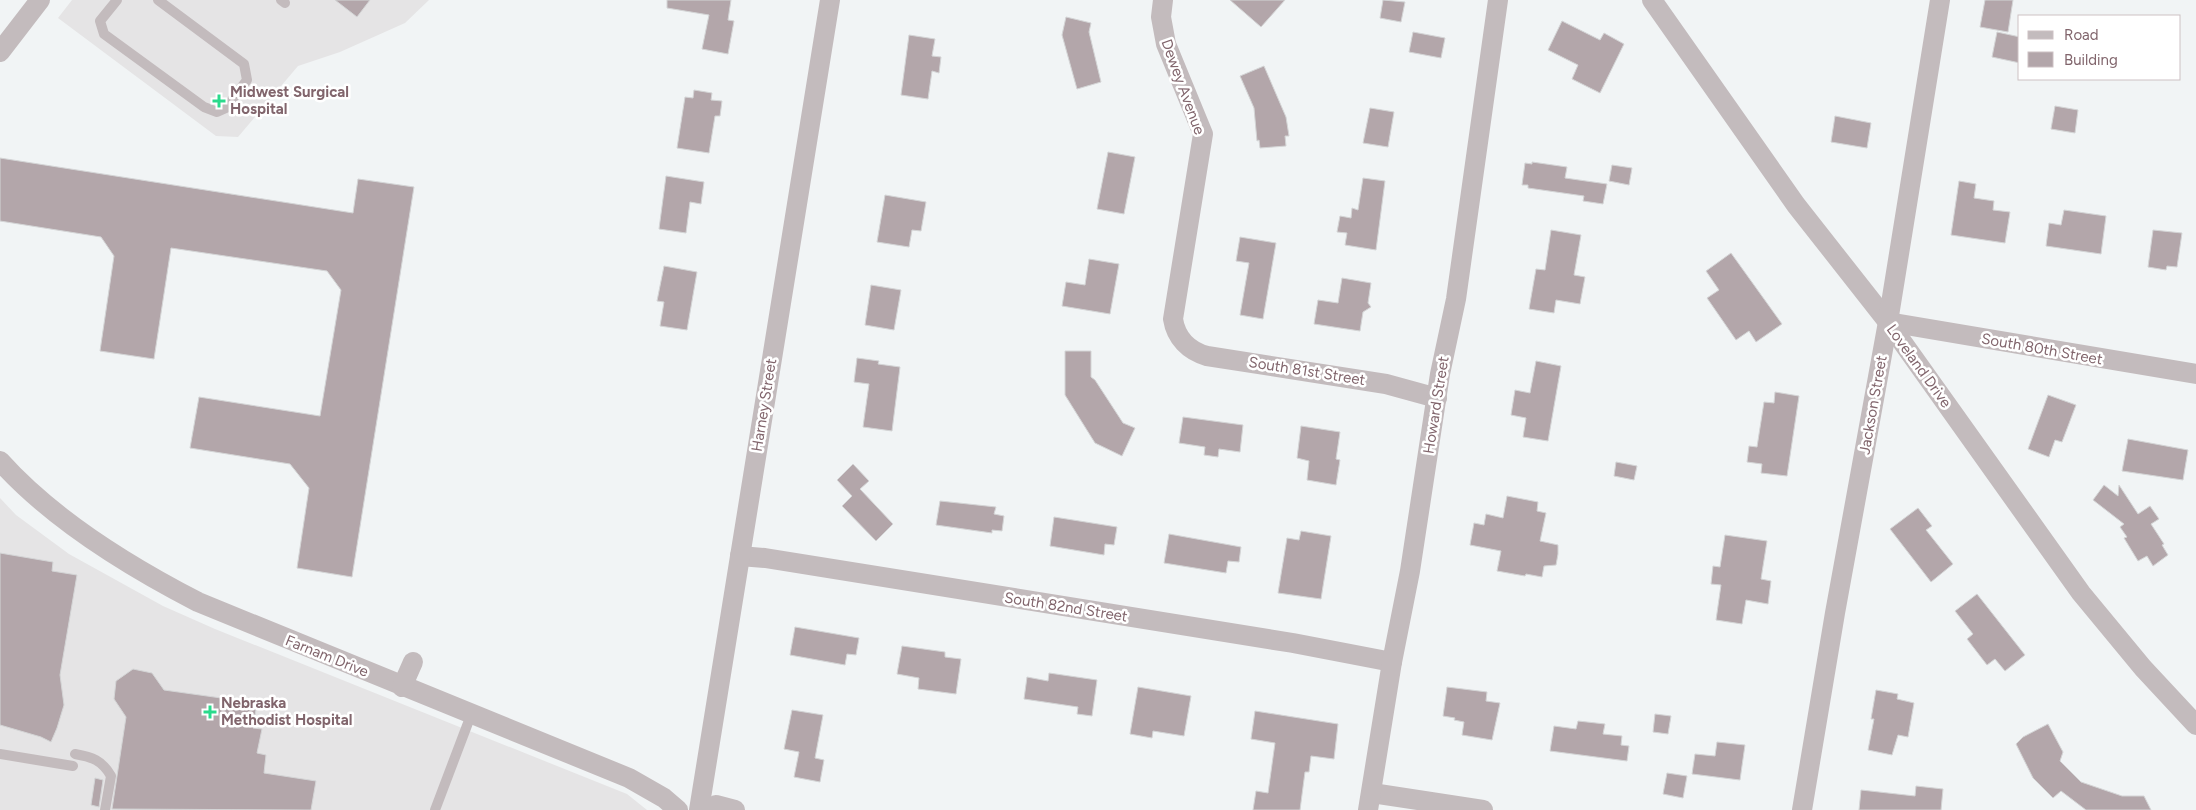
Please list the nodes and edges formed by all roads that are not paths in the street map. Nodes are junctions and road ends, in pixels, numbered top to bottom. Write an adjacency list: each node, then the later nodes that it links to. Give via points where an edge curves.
1 (40, 0): 9 (street)
2 (117, 0): 3 (lane, via 100,21 104,34 204,108 217,112 226,108 247,80 244,64)
3 (158, 0)
4 (830, 0): 15 (street, Harney Street)
5 (1163, 0): 11 (street, Dewey Avenue, via 1161,17 1166,44 1203,134 1174,319)
6 (1498, 0): 13 (street, Howard Street, via 1456,299)
7 (1652, 0): 10 (street, Loveland Drive, via 1796,205)
8 (1940, 0): 10 (street, Jackson Street)
9 (0, 52)
10 (1888, 322): 12 (street, South 80th Street); 20 (street, Loveland Drive, via 2081,593 2143,668); 32 (street, Jackson Street, via 1834,614)
11 (1180, 338): 13 (street, South 81st Street, via 1190,348 1207,356 1386,384)
12 (2196, 374)
13 (1437, 398): 17 (street, Howard Street)
14 (0, 461): 18 (street, Farnam Drive, via 76,527 157,581 198,602)
15 (740, 556): 17 (street, South 82nd Street, via 1273,640); 28 (street, Harney Street)
16 (412, 662): 18 (street)
17 (1392, 662): 24 (street, Howard Street)
18 (402, 687): 19 (street, Farnam Drive)
19 (471, 715): 26 (lane); 27 (street, Farnam Drive, via 629,778)
20 (2196, 725)
21 (0, 754): 23 (lane)
22 (75, 754): 25 (lane, via 94,758 111,776)
23 (73, 766)
24 (1370, 801): 31 (street)
25 (105, 810)
26 (435, 810)
27 (678, 810)
28 (699, 810)
29 (711, 810): 30 (street, via 716,805)
30 (735, 810)
31 (1483, 810)
32 (1802, 810)

